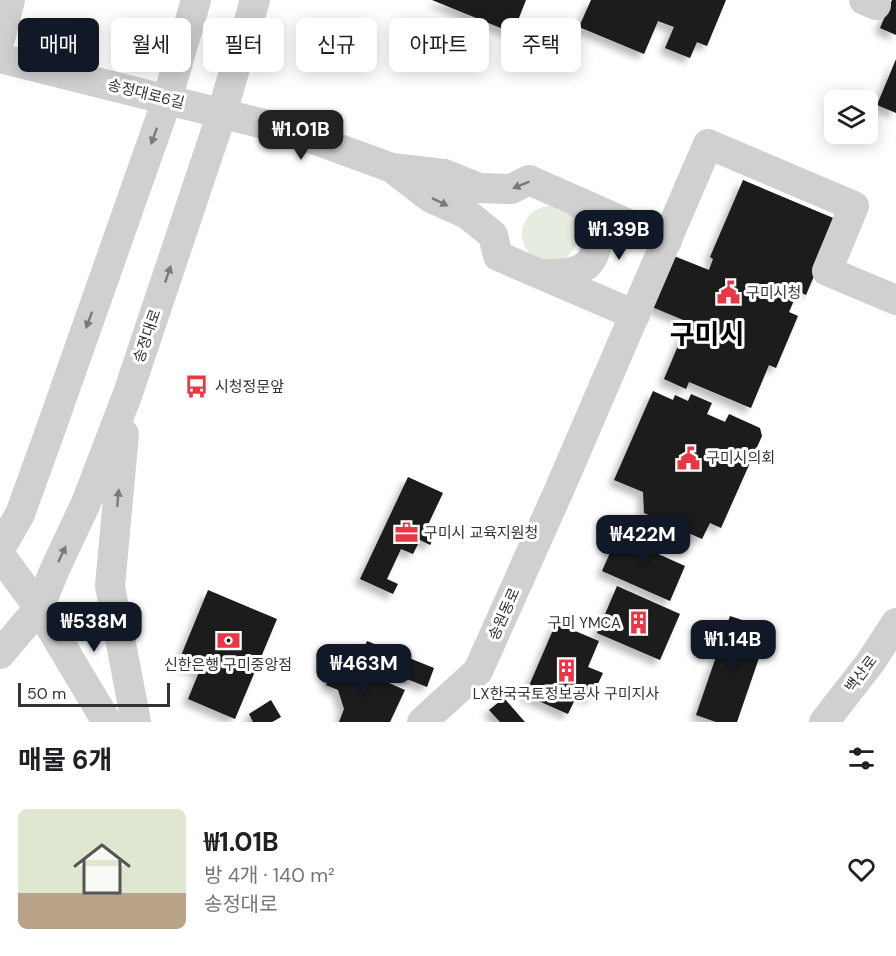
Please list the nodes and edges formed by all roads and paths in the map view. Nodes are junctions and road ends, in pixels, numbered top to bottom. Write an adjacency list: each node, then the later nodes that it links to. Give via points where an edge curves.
1 (10, 0): 4 (street)
2 (196, 0): 6 (street)
3 (255, 0): 7 (street, 송정대로)
4 (0, 39)
5 (0, 58): 6 (street, 송정대로6길)
6 (167, 100): 7 (street, 송정대로6길); 15 (street, one-way to 15, via 20,514)
7 (222, 113): 8 (street, 송정대로6길, via 288,130); 14 (street, 송정대로, one-way to 7)
8 (392, 168): 9 (street, one-way to 8, via 529,180 511,189 479,188 444,174); 11 (street, one-way to 11, via 431,198 467,214 493,235 498,256)
9 (575, 200): 10 (street); 11 (street, via 599,224 596,255 588,265 572,273)
10 (667, 241): 12 (street, 송원동로, via 708,144 854,206 826,271); 13 (street, 송원동로)
11 (542, 274): 13 (street)
12 (896, 300)
13 (635, 315): 22 (street, 송원동로, via 478,671)
14 (128, 393): 17 (street, 송정대로, one-way to 14, via 86,503); 21 (street, one-way to 14, via 110,586)
15 (0, 549)
16 (0, 555): 17 (street)
17 (39, 608): 19 (street, 송정대로); 20 (street)
18 (896, 623): 23 (street, 백산로)
19 (0, 654)
20 (107, 722)
21 (136, 722)
22 (422, 722)
23 (824, 722)

